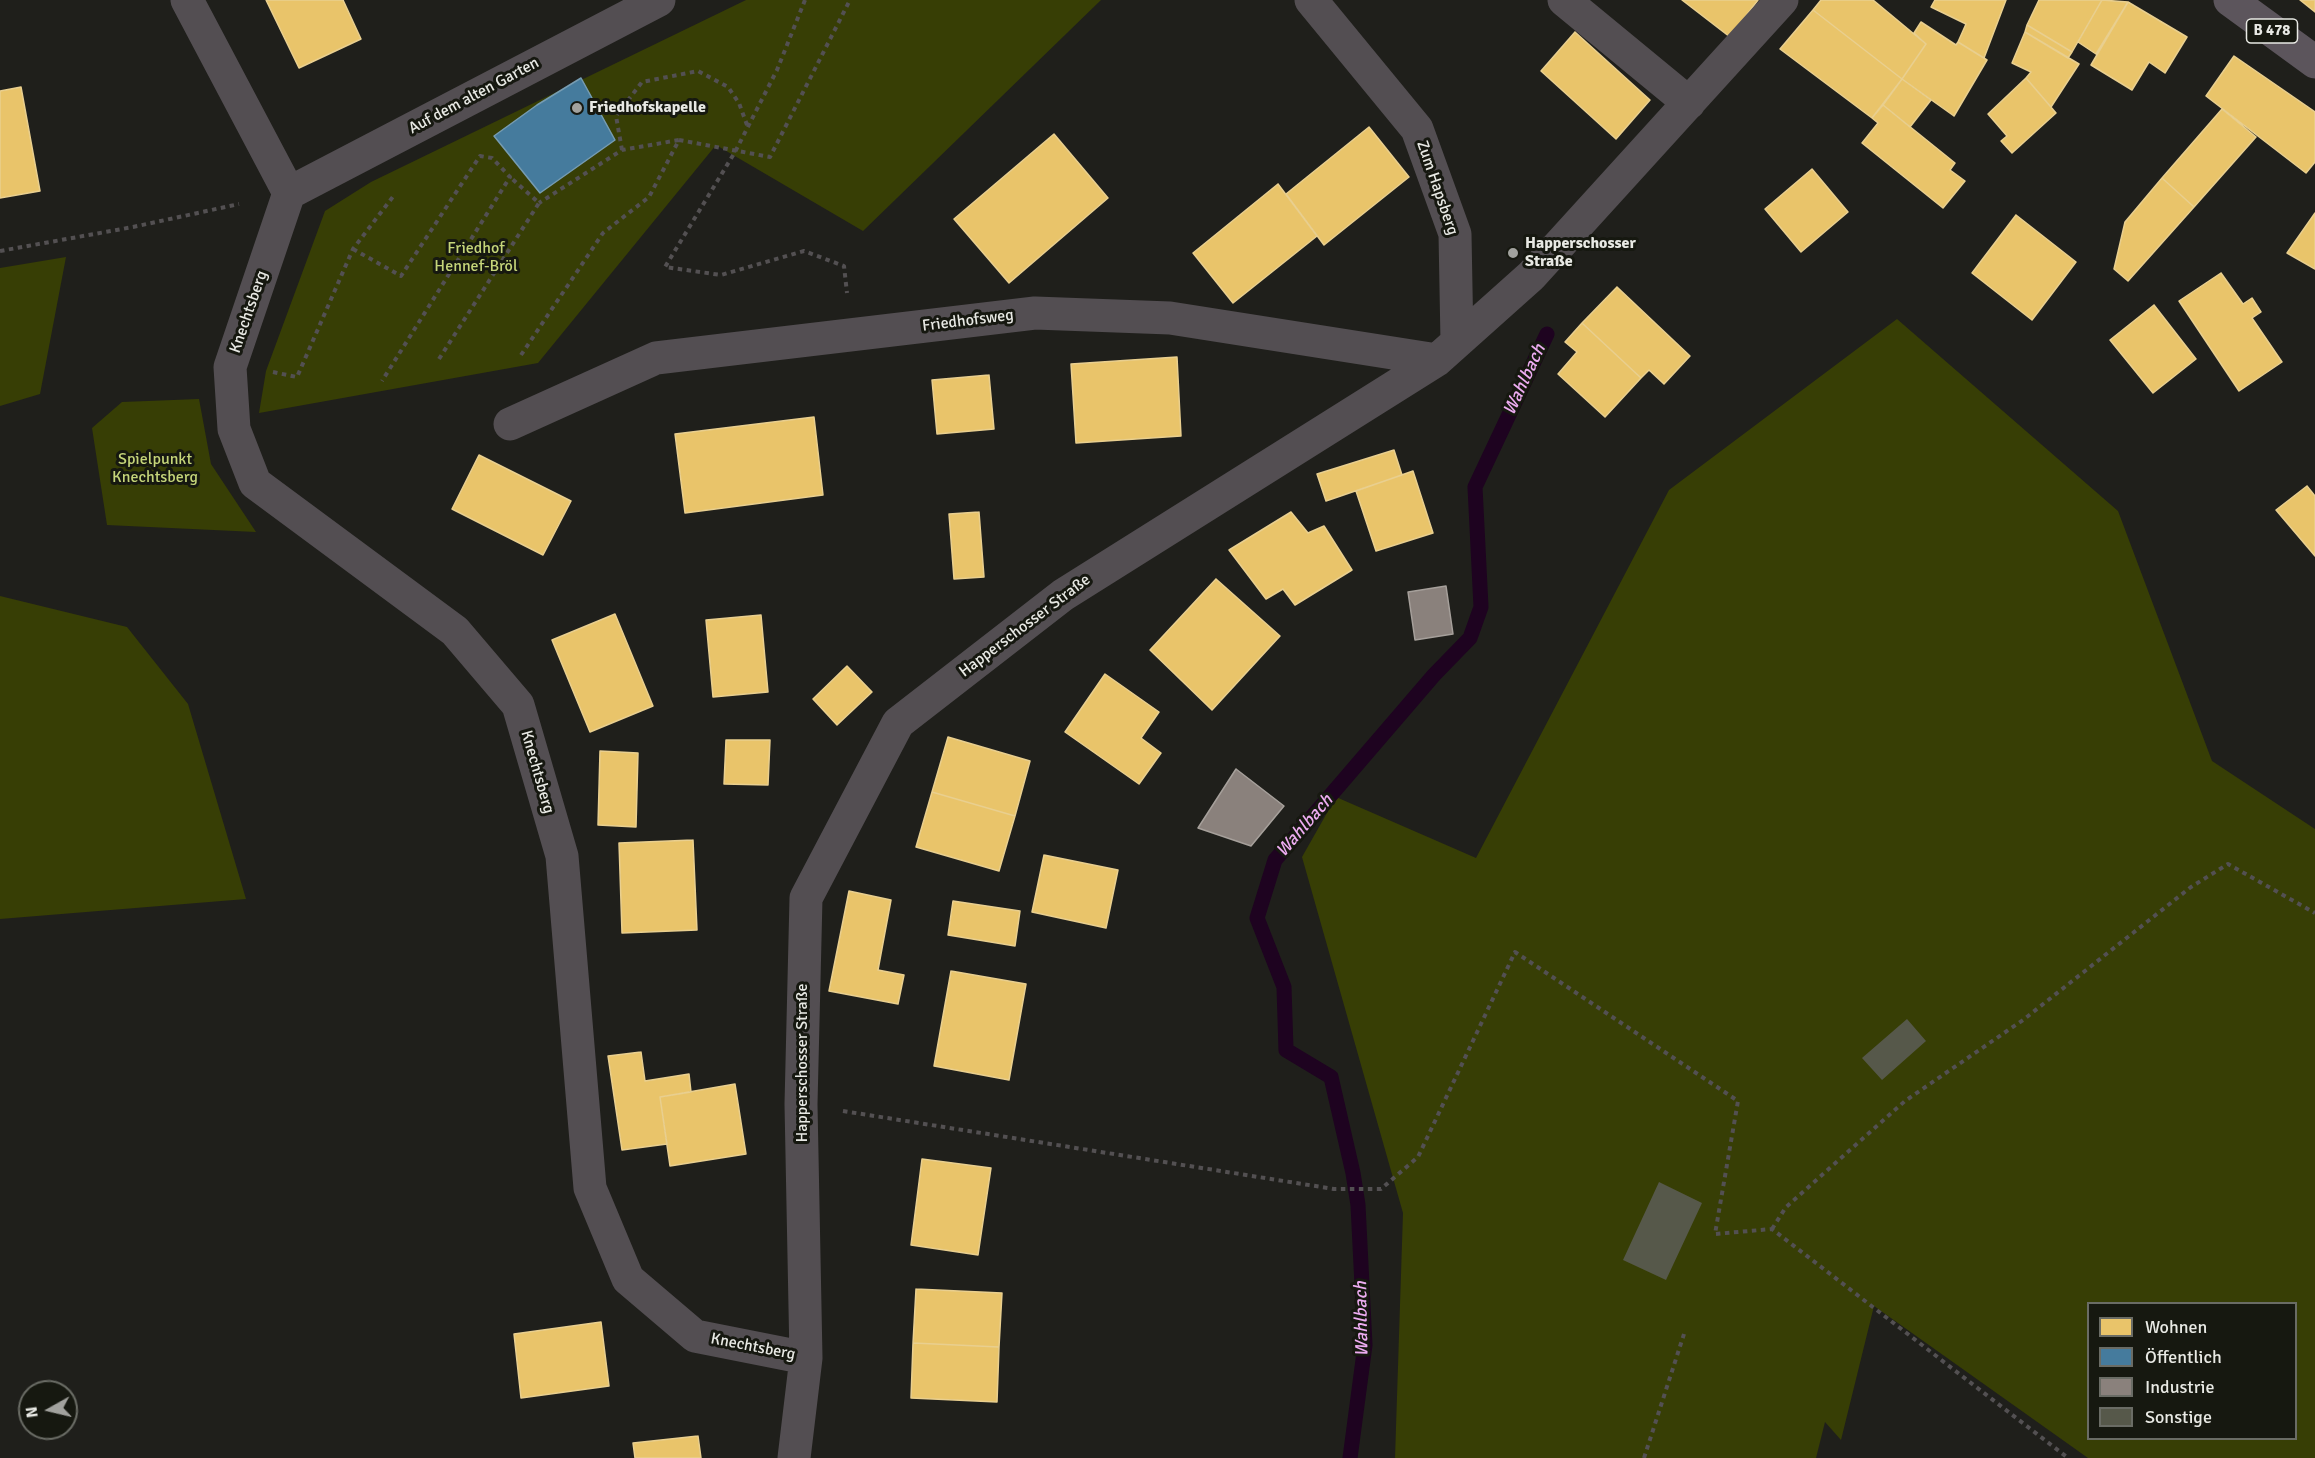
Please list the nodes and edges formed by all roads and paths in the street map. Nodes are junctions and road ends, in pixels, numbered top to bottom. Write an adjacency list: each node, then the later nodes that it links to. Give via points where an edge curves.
1 (187, 0): 16 (street)
2 (659, 0): 16 (street, Auf dem alten Garten)
3 (805, 0): 11 (path, via 777,70)
4 (850, 0): 14 (path, via 770,157)
5 (1311, 0): 22 (street, Zum Hapsberg, via 1417,129 1455,234)
6 (1564, 0): 10 (street)
7 (1782, 0): 10 (street, Happerschosser Straße)
8 (2230, 0): 9 (main road, B 478)
9 (2315, 62)
10 (1689, 103): 22 (street, Happerschosser Straße, via 1539,268)
11 (747, 125): 13 (path, via 728,87 698,71 642,82 616,116); 14 (path)
12 (679, 140): 13 (path); 14 (path); 23 (path, via 649,197 603,233)
13 (622, 150): 18 (path)
14 (735, 152): 21 (path, via 665,267 721,275 804,251 844,266)
15 (510, 177): 18 (path); 19 (path, via 492,158 480,156 401,276); 26 (path)
16 (289, 193): 20 (path); 25 (street, Knechtsberg)
17 (395, 194): 19 (path)
18 (539, 203): 24 (path)
19 (354, 249): 25 (path, via 297,377)
20 (0, 251)
21 (853, 335): 22 (street, Friedhofsweg, via 1035,313 1170,318); 27 (street, Friedhofsweg, via 656,358)
22 (1447, 351): 29 (street, Happerschosser Straße, via 1063,595 898,723 806,898)
23 (521, 355)
24 (439, 359)
25 (230, 367): 32 (street, Knechtsberg, via 234,429 255,483 455,631 518,705 562,856 590,1188 628,1279 695,1336)
26 (382, 381)
27 (510, 424)
28 (2315, 913): 30 (path, via 2228,864 2192,887 2023,1020 1905,1101 1786,1207)
29 (801, 1104): 30 (path, via 1334,1189 1381,1189 1418,1157 1515,952 1738,1101 1715,1234); 32 (street, Happerschosser Straße)
30 (1772, 1229): 35 (path)
31 (1684, 1334): 34 (path)
32 (806, 1358): 33 (street, Happerschosser Straße)
33 (794, 1458)
34 (1644, 1458)
35 (2068, 1458)

